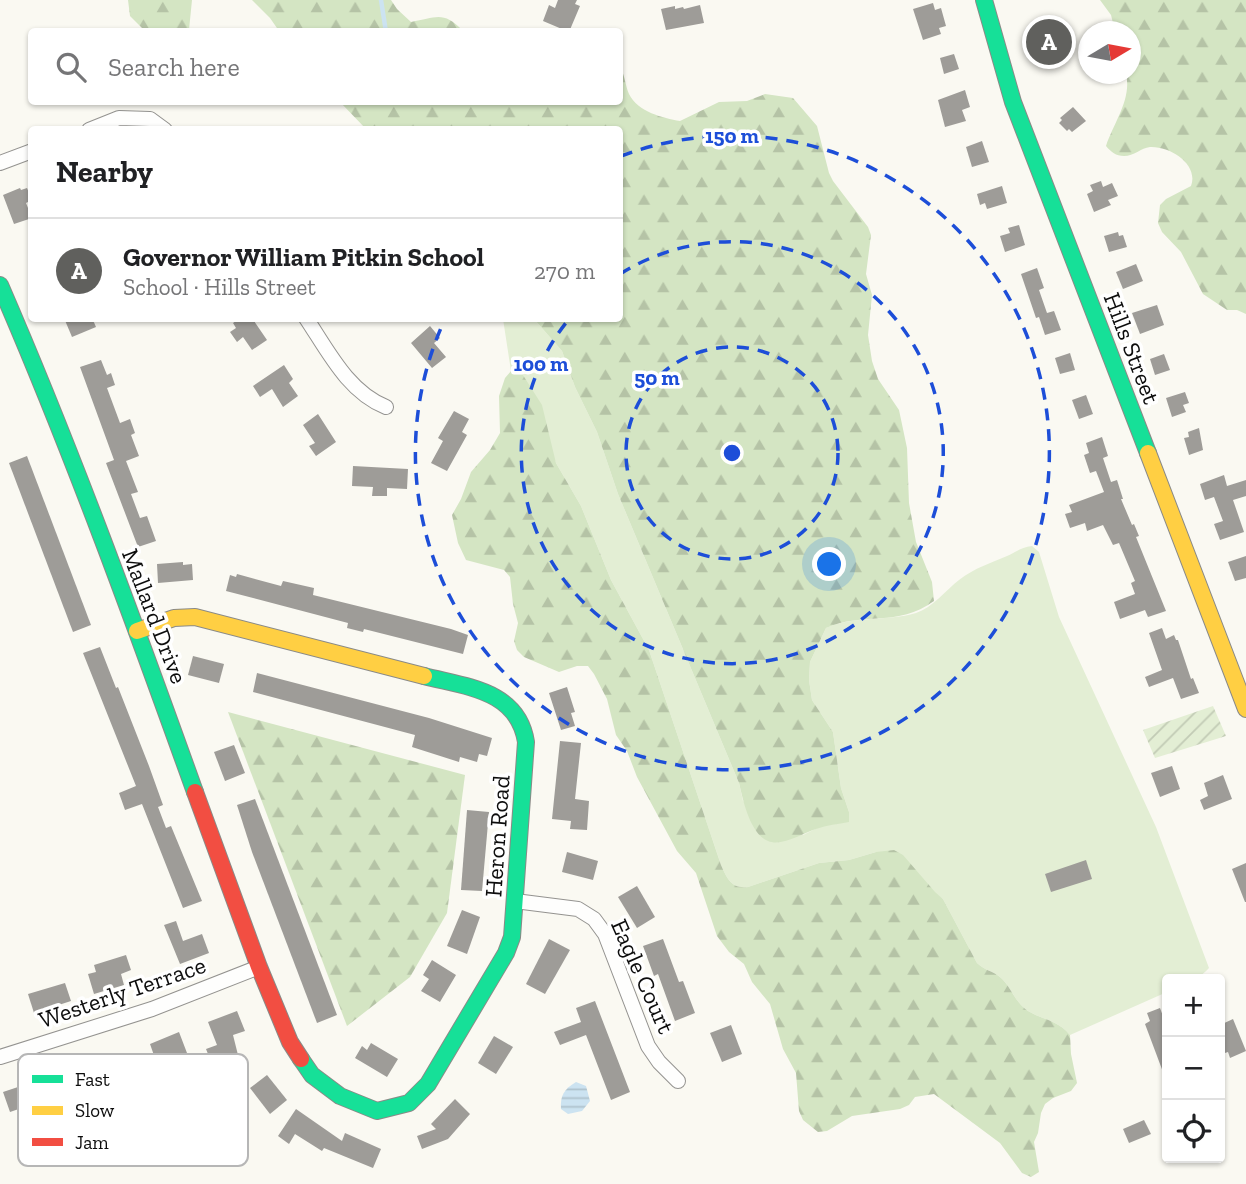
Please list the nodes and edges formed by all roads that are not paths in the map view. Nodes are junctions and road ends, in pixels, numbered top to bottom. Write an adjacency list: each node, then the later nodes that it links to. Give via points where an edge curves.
1 (984, 0): 10 (street, Hills Street, via 1017,111)
2 (99, 126): 3 (street, via 119,118 150,119)
3 (160, 126)
4 (28, 152): 5 (street)
5 (0, 163)
6 (0, 285): 9 (street, Mallard Drive)
7 (309, 322): 8 (street, via 351,383 368,400)
8 (386, 407)
9 (137, 631): 11 (street, Heron Road, via 174,618 195,617 488,693 512,707 524,723 526,743); 12 (street, Mallard Drive)
10 (1246, 709)
11 (515, 901): 12 (street, Heron Road, via 506,953 428,1084 409,1102 393,1109 377,1111 340,1096 312,1075 290,1042); 14 (street, Eagle Court, via 578,909 594,919 605,934 648,1046)
12 (259, 967): 13 (street, Westerly Terrace, via 152,1009)
13 (0, 1057)
14 (678, 1081)

